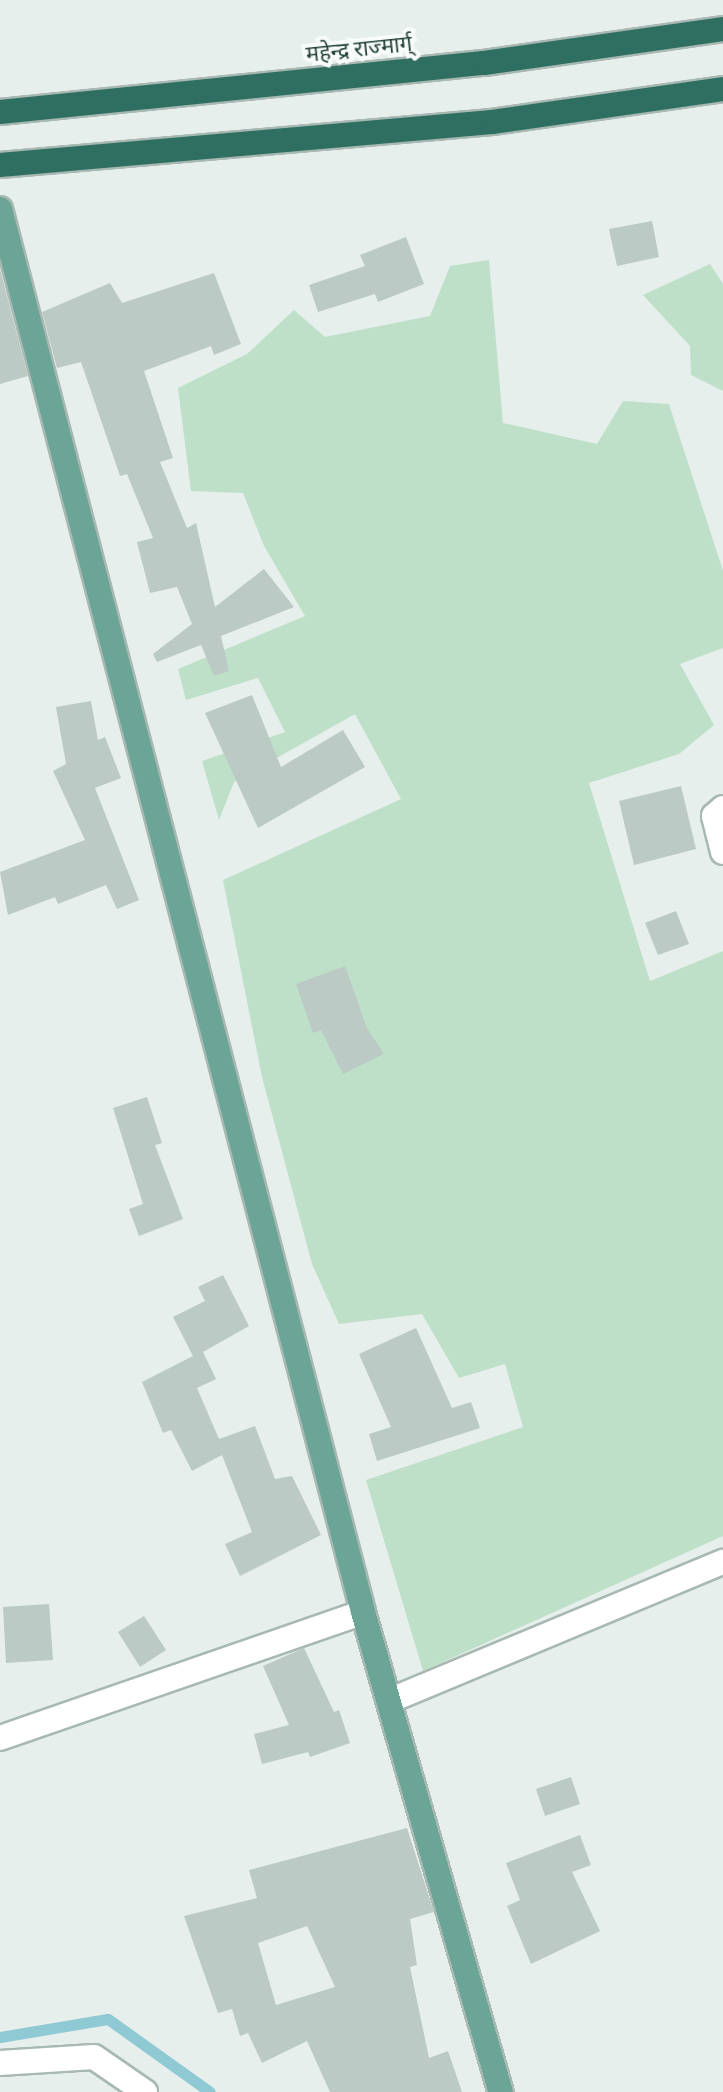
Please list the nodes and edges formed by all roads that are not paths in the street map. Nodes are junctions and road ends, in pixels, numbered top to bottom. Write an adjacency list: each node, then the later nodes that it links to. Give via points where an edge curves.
1 (723, 29): 3 (highway, महेन्द्र राज्मार्ग्, via 484,63)
2 (723, 89): 4 (highway, via 492,122)
3 (0, 112)
4 (0, 165)
5 (0, 209): 9 (main road)
6 (723, 808): 7 (street, via 714,816)
7 (723, 852)
8 (723, 1562): 10 (street)
9 (363, 1612): 10 (main road); 11 (street)
10 (391, 1700): 14 (main road)
11 (0, 1738)
12 (0, 2063): 13 (street, via 94,2057)
13 (145, 2092)
14 (501, 2092)

